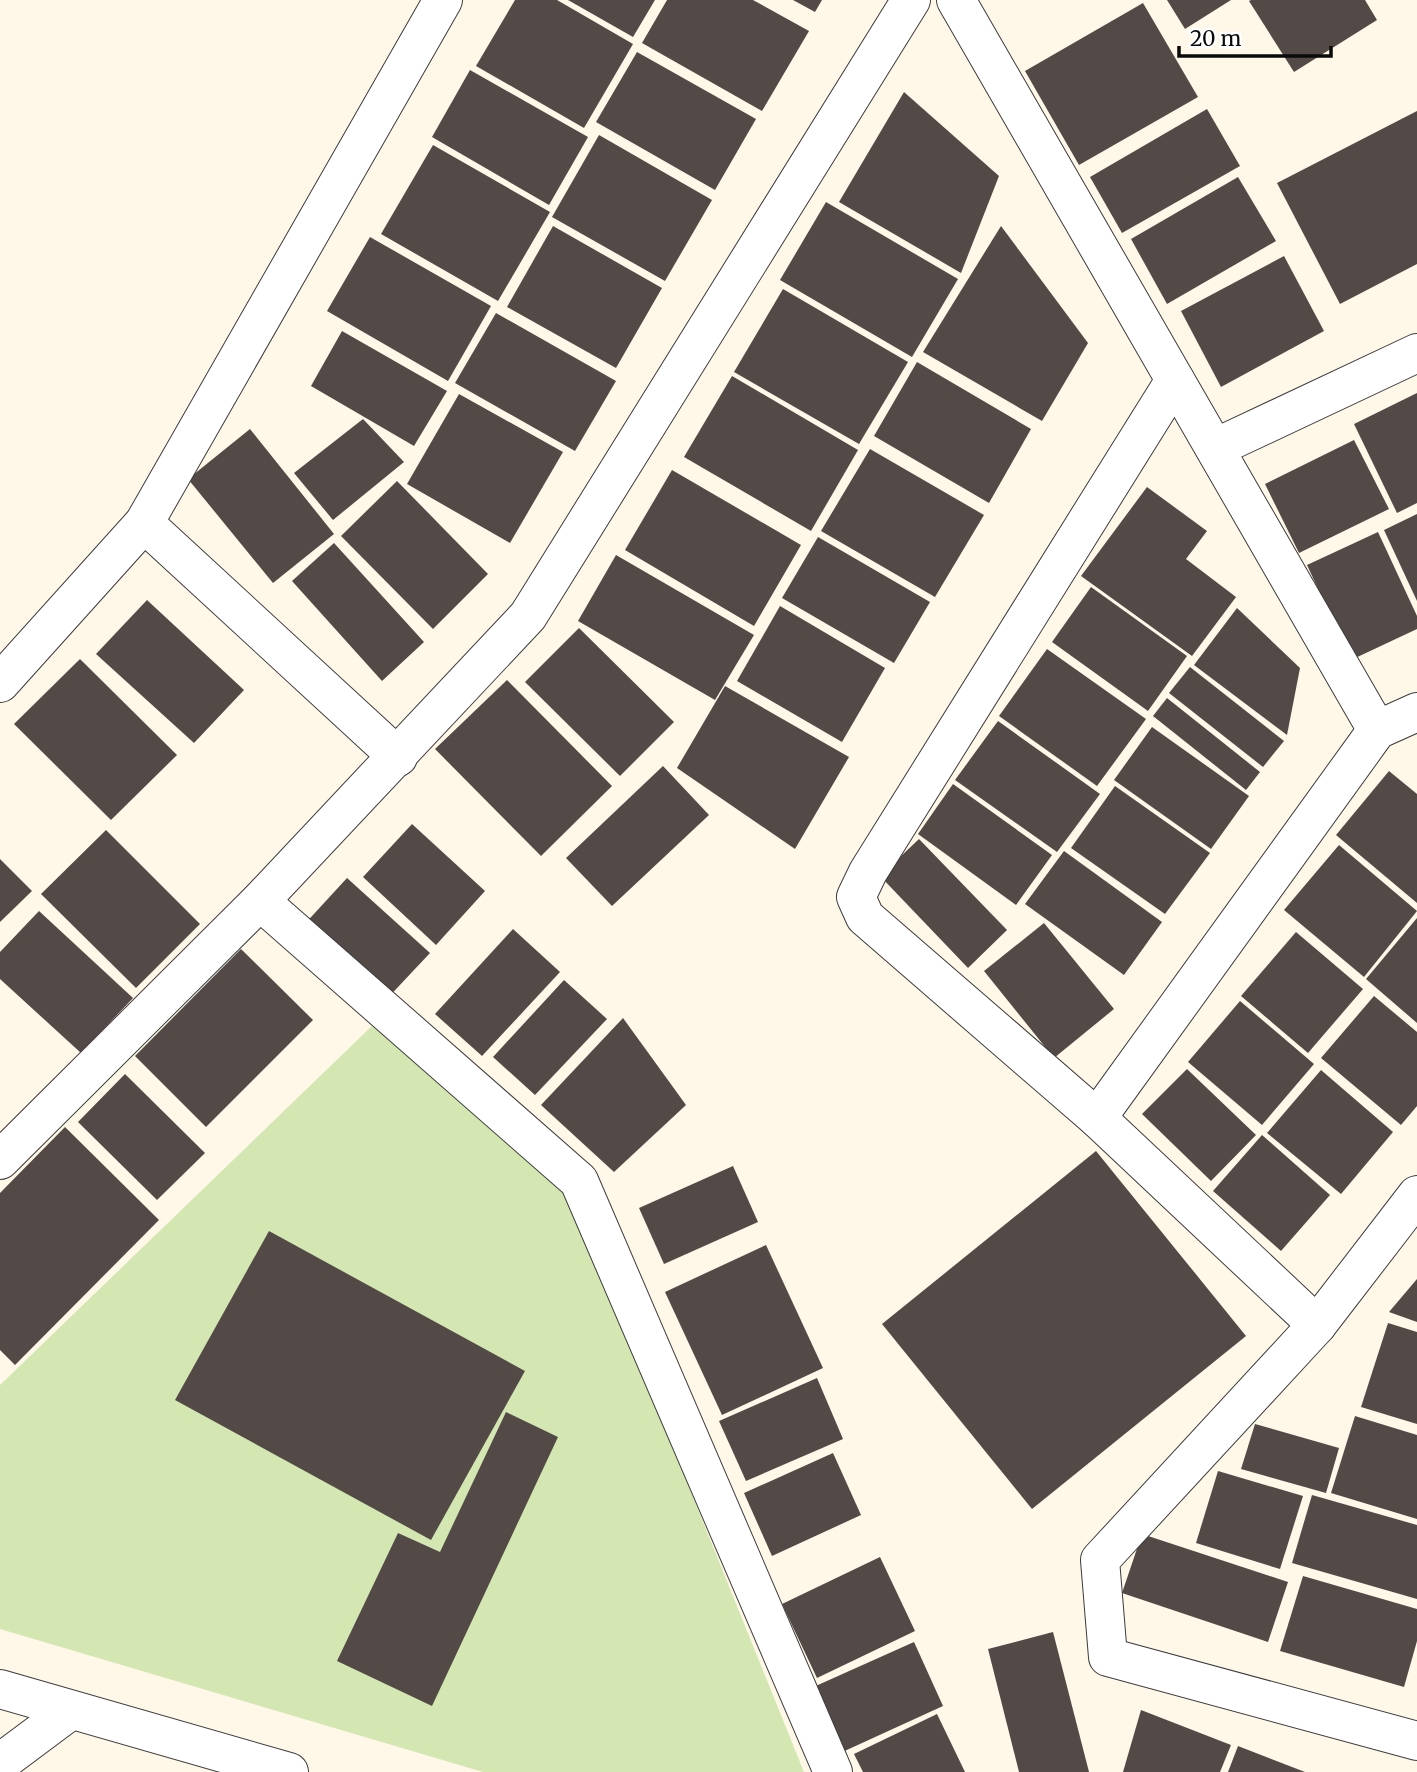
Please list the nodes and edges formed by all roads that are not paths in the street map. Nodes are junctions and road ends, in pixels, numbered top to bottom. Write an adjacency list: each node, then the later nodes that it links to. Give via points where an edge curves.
1 (443, 0): 7 (street)
2 (911, 0): 11 (street, via 528,616)
3 (956, 0): 5 (street)
4 (1417, 353): 6 (street)
5 (1175, 380): 6 (street); 13 (street, via 867,872 856,897 865,917)
6 (1215, 448): 10 (street)
7 (144, 523): 8 (street); 11 (street)
8 (0, 683)
9 (1417, 712): 10 (street)
10 (1377, 730): 13 (street)
11 (398, 757): 12 (street)
12 (260, 901): 14 (street); 22 (street, via 579,1181)
13 (1097, 1118): 16 (street)
14 (0, 1160)
15 (1417, 1195): 16 (street)
16 (1317, 1325): 19 (street, via 1100,1560 1108,1657)
17 (0, 1689): 18 (street)
18 (71, 1710): 20 (street); 21 (street)
19 (1417, 1741)
20 (0, 1763)
21 (289, 1772)
22 (833, 1772)

